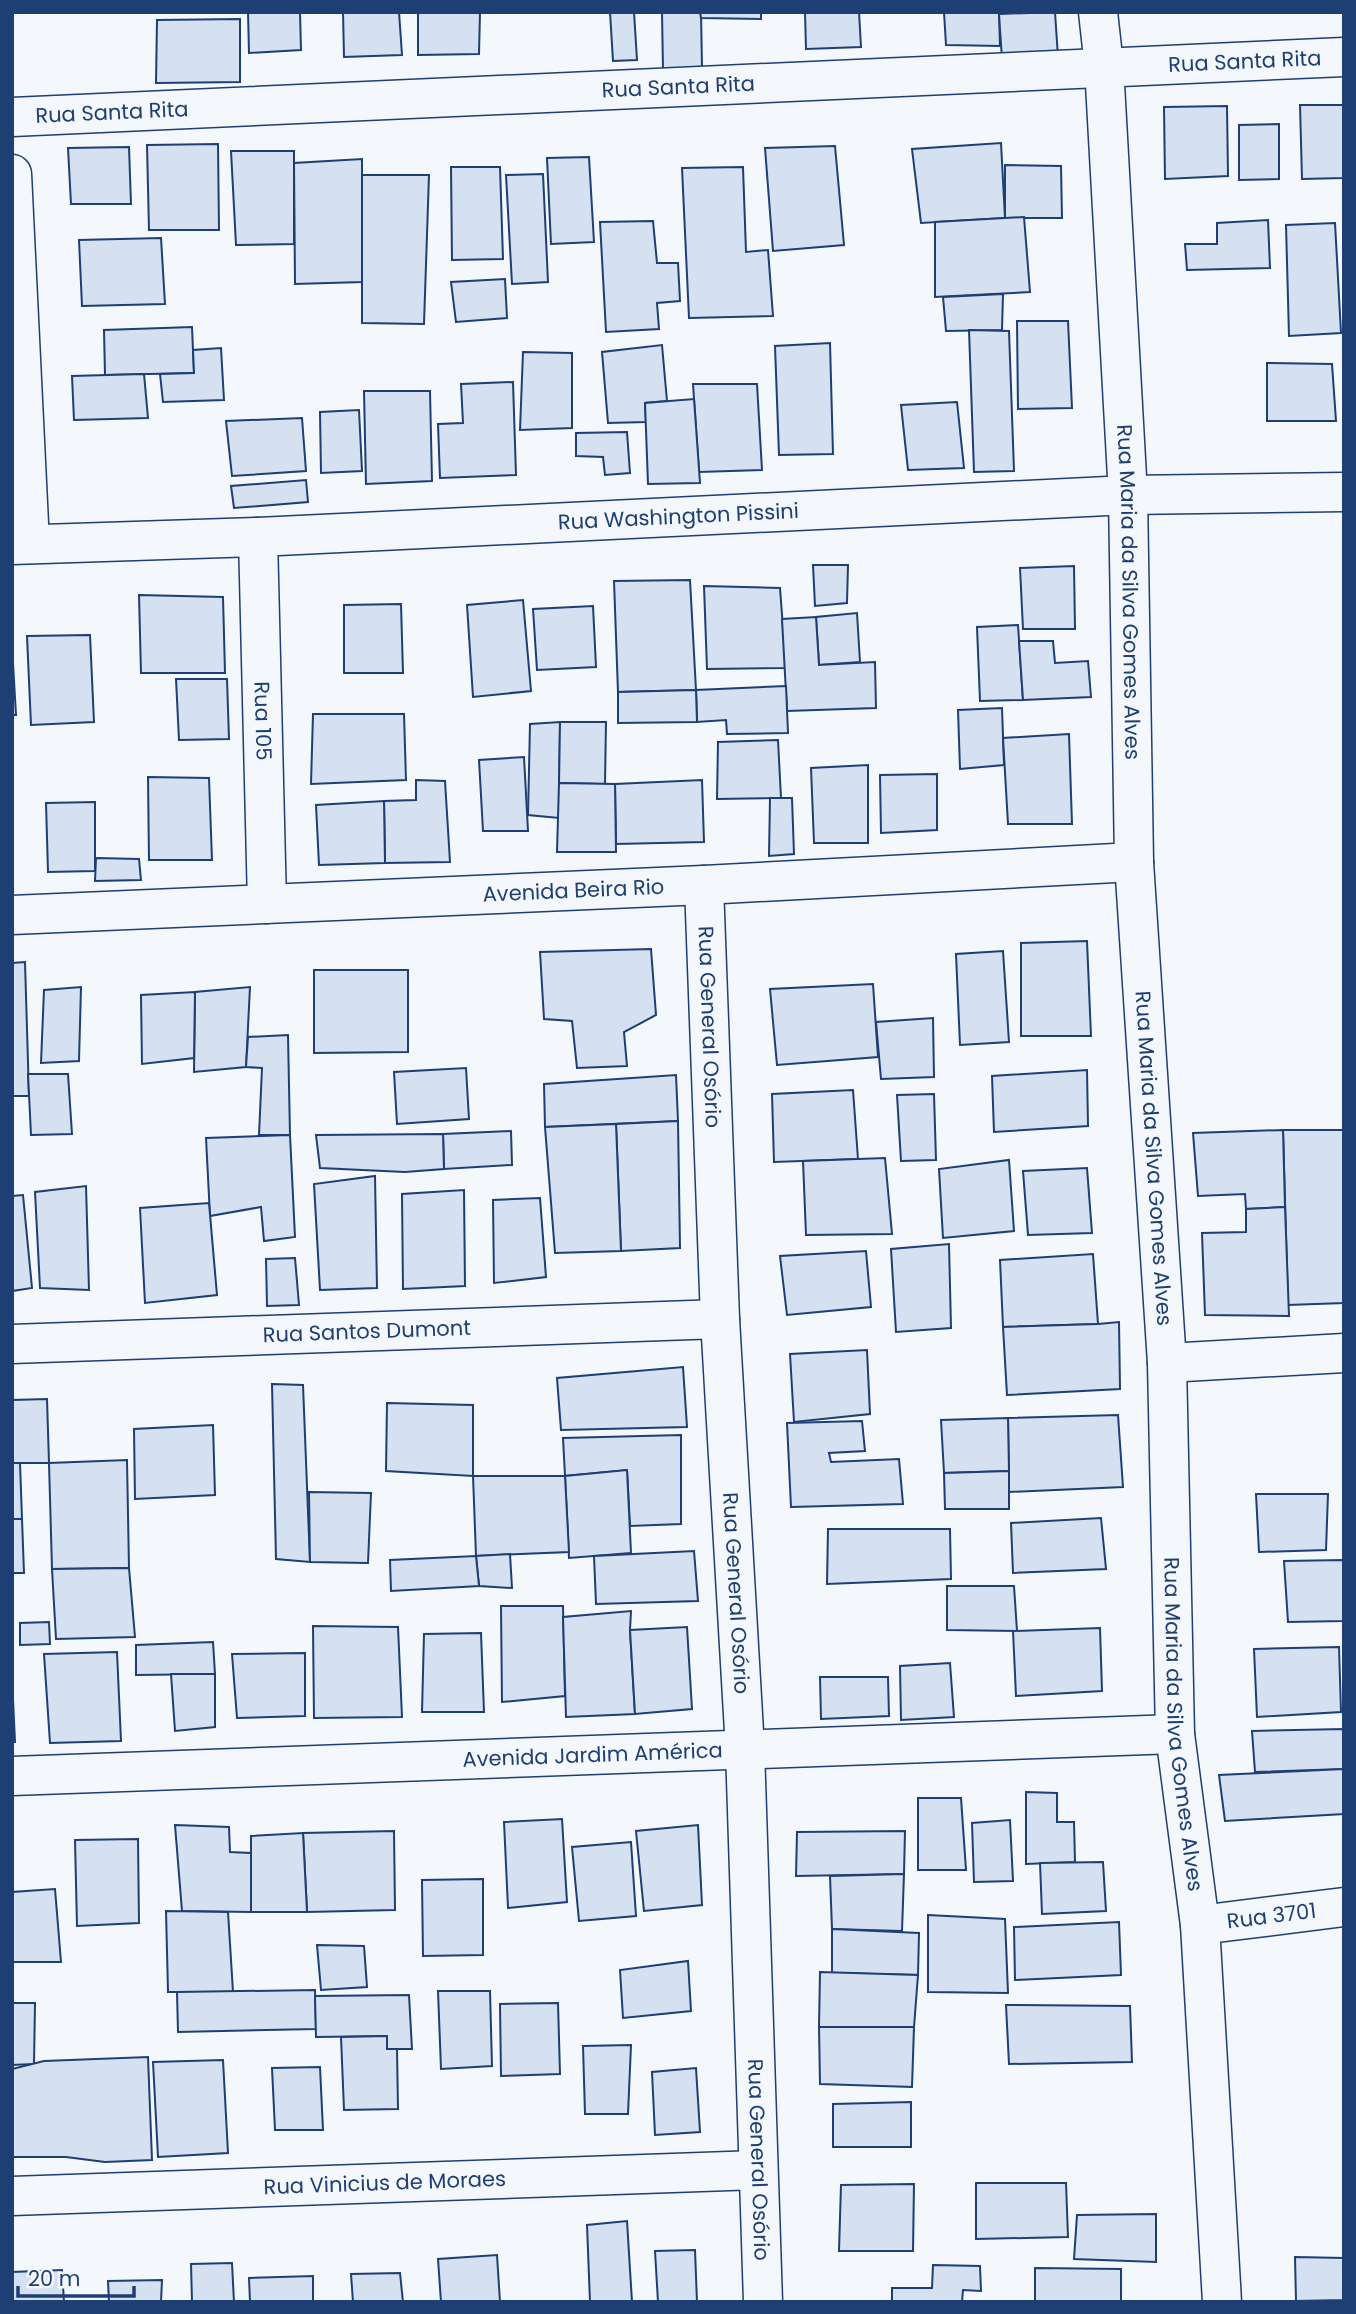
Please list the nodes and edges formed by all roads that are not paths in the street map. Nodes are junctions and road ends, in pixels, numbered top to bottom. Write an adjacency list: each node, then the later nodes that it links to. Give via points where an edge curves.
1 (1098, 12): 3 (street, Rua Maria da Silva Gomes Alves)
2 (1344, 57): 3 (street, Rua Santa Rita)
3 (1104, 66): 4 (street, Rua Santa Rita); 8 (street, Rua Maria da Silva Gomes Alves)
4 (12, 117)
5 (12, 174): 6 (street)
6 (16, 355): 10 (street)
7 (1344, 492): 8 (street, Rua Washington Pissini)
8 (1128, 495): 9 (street, Rua Washington Pissini); 11 (street, Rua Maria da Silva Gomes Alves)
9 (258, 537): 10 (street, Rua Washington Pissini); 13 (street, Rua 105)
10 (21, 545)
11 (1134, 862): 12 (street, Avenida Beira Rio); 18 (street, Rua Maria da Silva Gomes Alves)
12 (704, 885): 13 (street, Avenida Beira Rio); 15 (street, Rua General Osório)
13 (267, 904): 14 (street, Avenida Beira Rio)
14 (12, 915)
15 (720, 1319): 16 (street, Rua Santos Dumont); 20 (street, Rua General Osório)
16 (12, 1344)
17 (1344, 1353): 18 (street)
18 (1167, 1363): 19 (street, Rua Maria da Silva Gomes Alves)
19 (1175, 1734): 20 (street, Avenida Jardim América); 23 (street, Rua Maria da Silva Gomes Alves)
20 (745, 1749): 21 (street, Avenida Jardim América); 24 (street, Rua General Osório)
21 (12, 1776)
22 (1344, 1907): 23 (street, Rua 3701)
23 (1200, 1925): 27 (street, Rua Maria da Silva Gomes Alves)
24 (758, 2170): 25 (street, Rua Vinicius de Moraes); 26 (street, Rua General Osório)
25 (12, 2196)
26 (763, 2302)
27 (1223, 2302)

